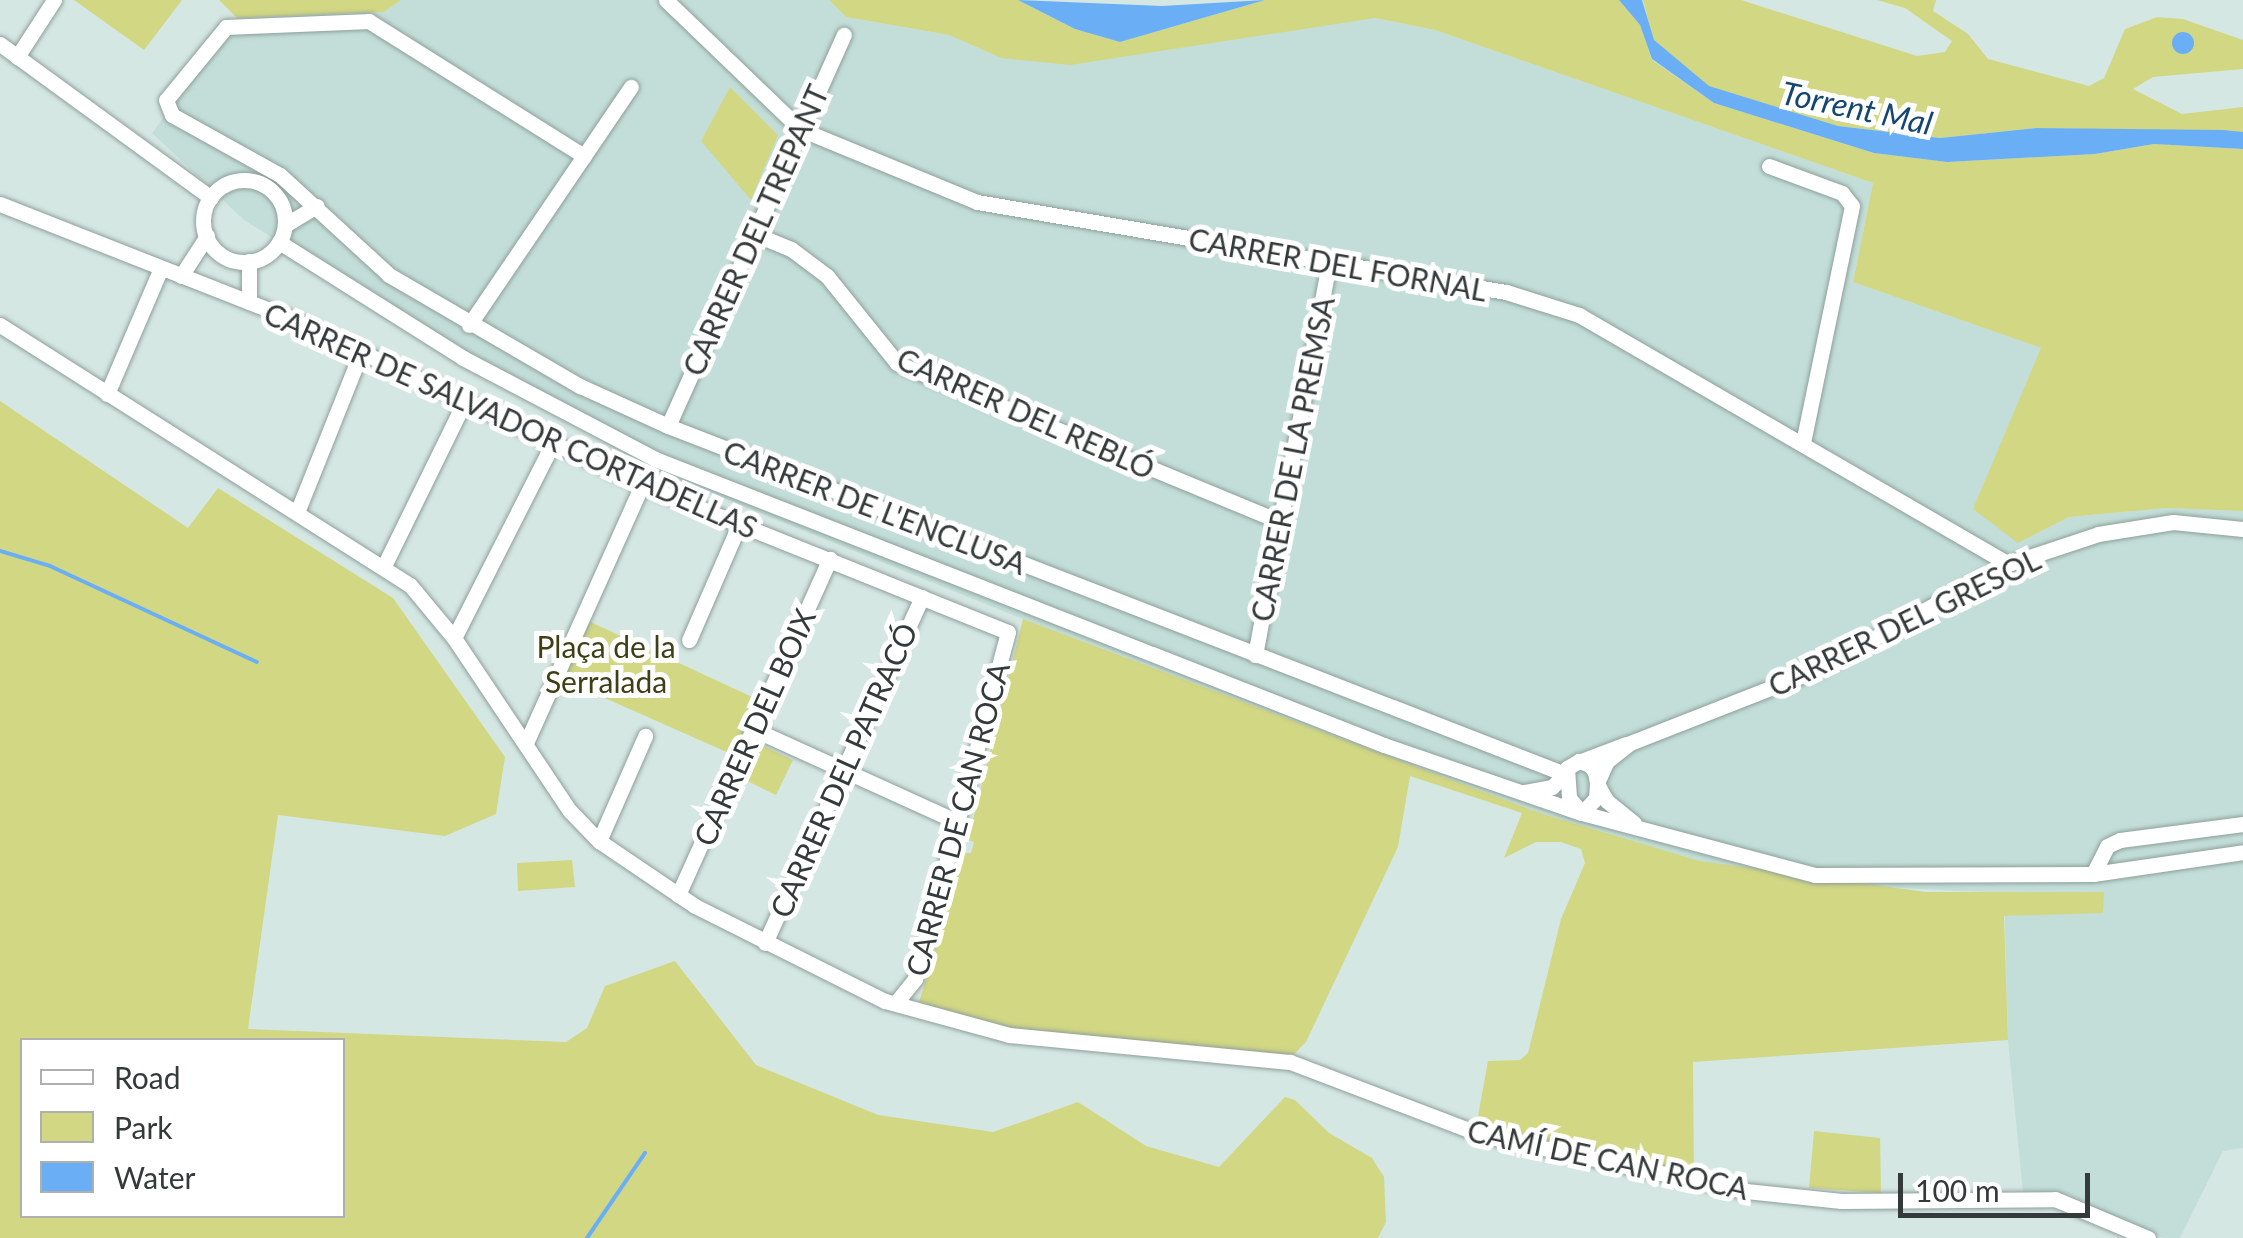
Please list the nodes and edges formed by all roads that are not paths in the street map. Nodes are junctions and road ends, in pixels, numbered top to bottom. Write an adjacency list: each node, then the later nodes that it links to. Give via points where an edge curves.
1 (54, 0): 5 (street)
2 (666, 0): 7 (street, CARRER DEL FORNAL)
3 (844, 35): 7 (street, CARRER DEL TREPANT)
4 (0, 44): 5 (street)
5 (17, 57): 12 (street)
6 (632, 87): 9 (street)
7 (800, 129): 16 (street, CARRER DEL TREPANT); 20 (street, CARRER DEL FORNAL, via 978,202)
8 (236, 148): 9 (street, CARRER DE L'ENCLUSA, via 172,115 166,100 226,27 370,21); 11 (street); 14 (street, CARRER DE L'ENCLUSA)
9 (584, 156): 25 (street)
10 (1769, 166): 30 (street, via 1842,194 1852,206)
11 (228, 183): 12 (street); 15 (street, via 264,184 280,202)
12 (210, 198): 17 (street)
13 (0, 204): 21 (street, CARRER DE SALVADOR CORTADELLAS)
14 (317, 206): 15 (street); 25 (street, CARRER DE L'ENCLUSA, via 389,275)
15 (285, 225): 18 (street)
16 (752, 233): 29 (street, CARRER DEL TREPANT); 34 (street, CARRER DEL REBLÓ, via 791,249 826,276 897,364)
17 (206, 236): 19 (street, via 219,252); 22 (street)
18 (279, 242): 19 (street); 53 (street, via 463,358 655,459 1384,745)
19 (249, 261): 23 (street)
20 (1328, 263): 30 (street, CARRER DEL FORNAL, via 1506,292 1579,315); 34 (street, CARRER DE LA PREMSA)
21 (161, 268): 22 (street, CARRER DE SALVADOR CORTADELLAS); 27 (street)
22 (181, 276): 23 (street, CARRER DE SALVADOR CORTADELLAS)
23 (249, 302): 26 (street, CARRER DE SALVADOR CORTADELLAS)
24 (0, 324): 27 (street, CAMÍ DE CAN ROCA)
25 (469, 326): 29 (street, CARRER DE L'ENCLUSA)
26 (362, 350): 28 (street, CARRER DE SALVADOR CORTADELLAS); 33 (street)
27 (107, 394): 33 (street, CAMÍ DE CAN ROCA)
28 (464, 403): 31 (street, CARRER DE SALVADOR CORTADELLAS); 39 (street)
29 (668, 426): 44 (street, CARRER DE L'ENCLUSA)
30 (1803, 442): 38 (street, CARRER DEL FORNAL)
31 (552, 445): 32 (street, CARRER DE SALVADOR CORTADELLAS); 42 (street)
32 (642, 486): 35 (street, CARRER DE SALVADOR CORTADELLAS); 47 (street)
33 (298, 510): 39 (street, CAMÍ DE CAN ROCA)
34 (1280, 522): 44 (street, CARRER DE LA PREMSA)
35 (739, 524): 37 (street, CARRER DE SALVADOR CORTADELLAS); 43 (street)
36 (2243, 529): 38 (street, CARRER DEL GRESOL, via 2154,525 2098,534)
37 (830, 560): 40 (street, CARRER DE SALVADOR CORTADELLAS); 45 (street, CARRER DEL BOIX)
38 (2008, 564): 48 (street, CARRER DEL GRESOL, via 1816,670)
39 (384, 566): 42 (street, CAMÍ DE CAN ROCA, via 422,595)
40 (922, 597): 41 (street, CARRER DE SALVADOR CORTADELLAS); 50 (street, CARRER DEL PATRACÓ)
41 (1008, 632): 55 (street, CARRER DE CAN ROCA)
42 (454, 638): 47 (street, CAMÍ DE CAN ROCA)
43 (689, 640)
44 (1256, 655): 51 (street, CARRER DE L'ENCLUSA)
45 (753, 730): 50 (street); 61 (street, CARRER DEL BOIX)
46 (645, 736): 58 (street)
47 (526, 744): 58 (street, CAMÍ DE CAN ROCA, via 570,812)
48 (1630, 744): 49 (street, CARRER DEL GRESOL); 52 (street, via 1608,761)
49 (1581, 761): 51 (street, CARRER DEL GRESOL); 52 (street, via 1592,767)
50 (840, 770): 55 (street); 62 (street, CARRER DEL PATRACÓ)
51 (1565, 774): 53 (street, CARRER DEL GRESOL, via 1552,787); 54 (street, via 1569,798)
52 (1597, 783): 54 (street, via 1596,798); 57 (street, via 1607,801)
53 (1523, 792): 54 (street)
54 (1582, 812): 57 (street)
55 (958, 822): 63 (street, CARRER DE CAN ROCA, via 915,979)
56 (2243, 824): 60 (street, via 2120,840 2107,846)
57 (1641, 829): 60 (street, via 1815,875)
58 (599, 841): 61 (street, CAMÍ DE CAN ROCA)
59 (2243, 852): 60 (street)
60 (2093, 874)
61 (678, 895): 62 (street, CAMÍ DE CAN ROCA)
62 (765, 942): 63 (street, CAMÍ DE CAN ROCA, via 885,1002)
63 (898, 1000): 64 (street, CAMÍ DE CAN ROCA, via 944,1020 1008,1035 1290,1062 1482,1136 1746,1191 1841,1201 2055,1199)
64 (2148, 1238)

